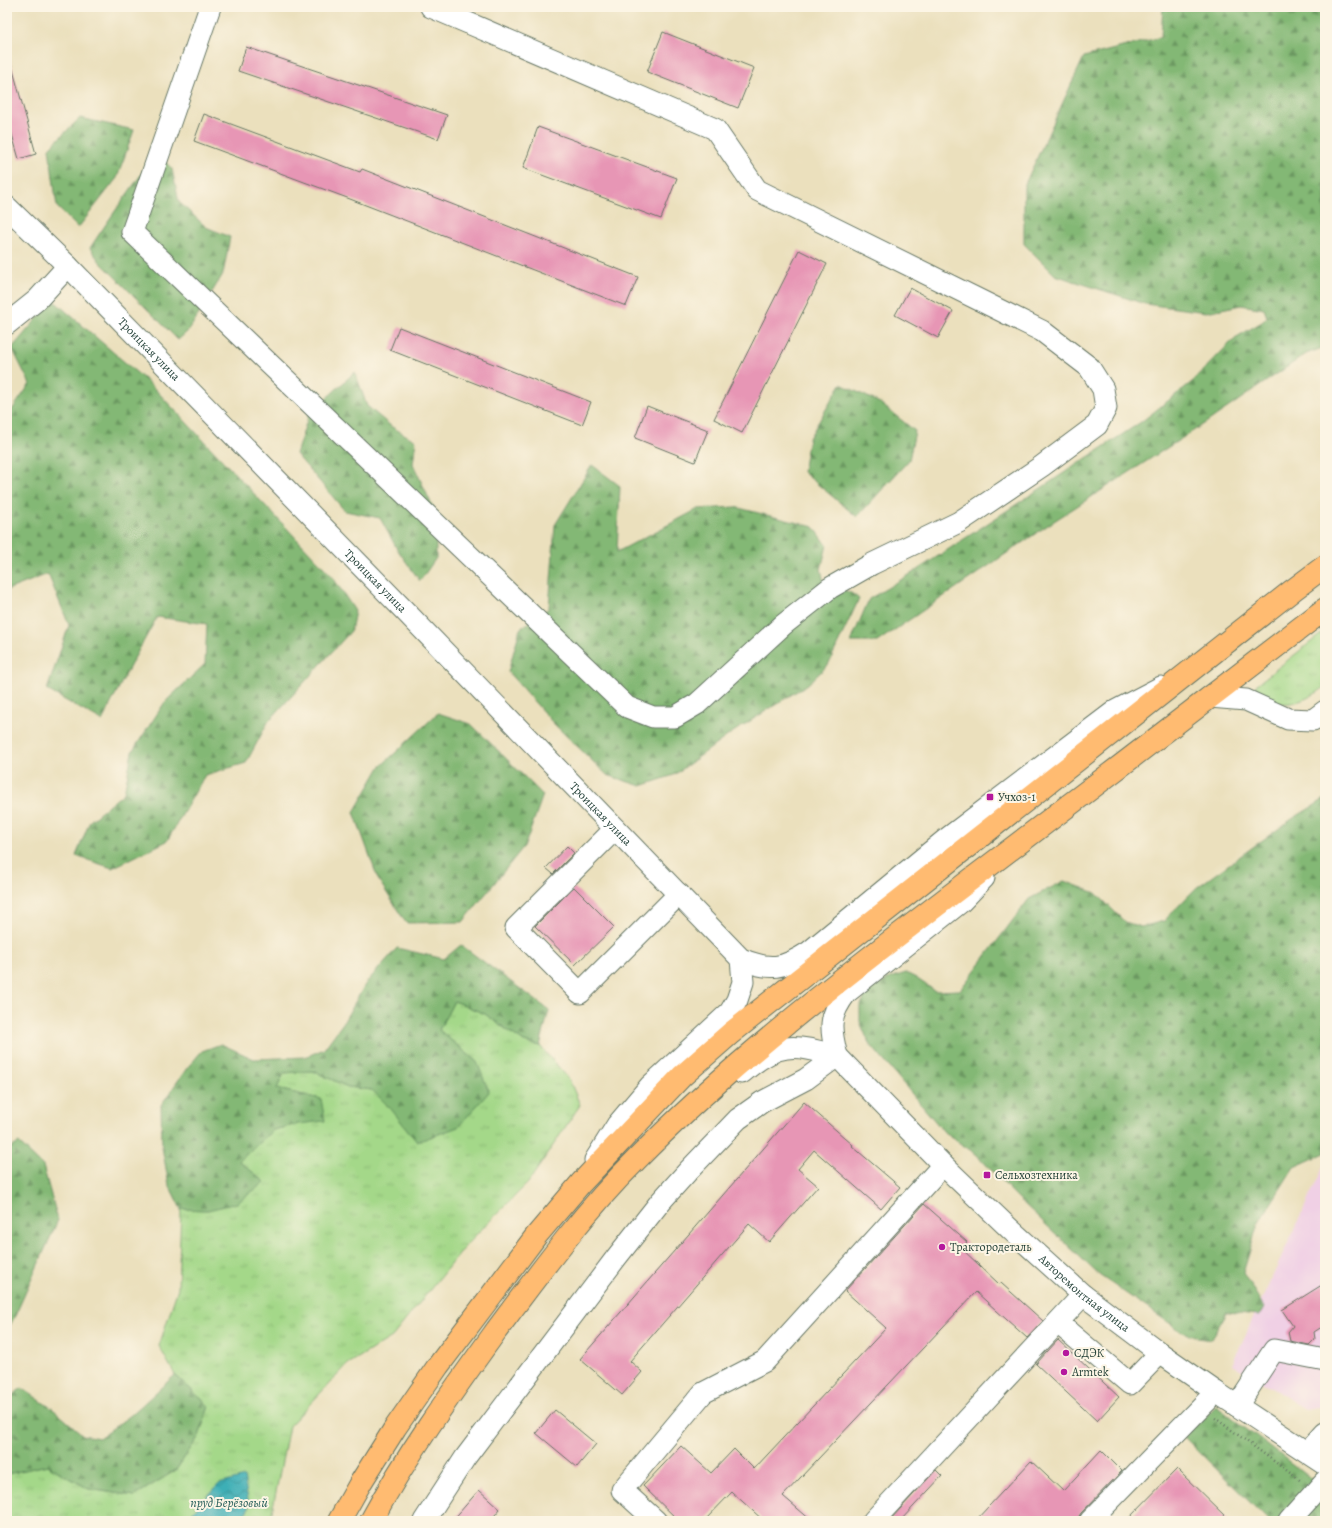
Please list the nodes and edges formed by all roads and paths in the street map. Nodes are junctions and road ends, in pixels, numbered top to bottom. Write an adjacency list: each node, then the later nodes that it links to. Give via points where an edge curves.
1 (210, 7): 2 (street, via 132,232 627,707 653,717 675,716 697,704 783,625 830,588 872,564 959,522 1097,425 1106,408 1103,389 1089,367 1042,331 757,190 715,129)
2 (431, 7)
3 (7, 206): 4 (street, Троицкая улица)
4 (68, 266): 5 (street, via 37,300); 11 (street, Троицкая улица)
5 (7, 324)
6 (1325, 566): 8 (highway)
7 (1325, 609): 9 (highway)
8 (1188, 673): 14 (street, via 1115,711 945,840 795,961 775,967 758,966); 18 (highway, via 731,1034 682,1076)
9 (1210, 697): 10 (street, via 1246,700 1288,719 1313,720); 12 (highway)
10 (1325, 711)
11 (615, 829): 13 (street, Троицкая улица); 13 (street, via 516,928 580,993)
12 (1011, 849): 15 (street, via 961,902 846,993 837,1006 832,1020); 16 (highway, via 836,982 750,1054)
13 (678, 894): 14 (street, Троицкая улица)
14 (741, 959): 18 (street, via 743,982 730,1012 650,1086 617,1125)
15 (837, 1056): 16 (street, via 796,1046 779,1049 756,1061 676,1132); 17 (street, Авторемонтная улица); 32 (street, via 806,1079 762,1102 738,1119 670,1190 465,1458)
16 (633, 1162): 31 (highway, via 555,1254 485,1347 412,1452)
17 (943, 1165): 19 (street, Авторемонтная улица); 33 (street, via 765,1361 702,1393 622,1490)
18 (581, 1184): 30 (highway, via 536,1236 438,1366 391,1434)
19 (1083, 1295): 20 (street); 21 (street, Авторемонтная улица)
20 (1058, 1323): 21 (street, via 1130,1384); 34 (street)
21 (1160, 1353): 23 (street, Авторемонтная улица)
22 (1325, 1360): 25 (street, via 1274,1350)
23 (1216, 1392): 24 (street); 25 (street, Авторемонтная улица)
24 (1201, 1406): 29 (path); 35 (street)
25 (1237, 1406): 27 (street, Авторемонтная улица)
26 (1325, 1433): 27 (street)
27 (1308, 1452): 28 (street, Авторемонтная улица)
28 (1325, 1464)
29 (1320, 1486): 36 (street)
30 (340, 1521)
31 (371, 1521)
32 (424, 1521)
33 (656, 1521)
34 (873, 1521)
35 (1090, 1521)
36 (1289, 1521)

